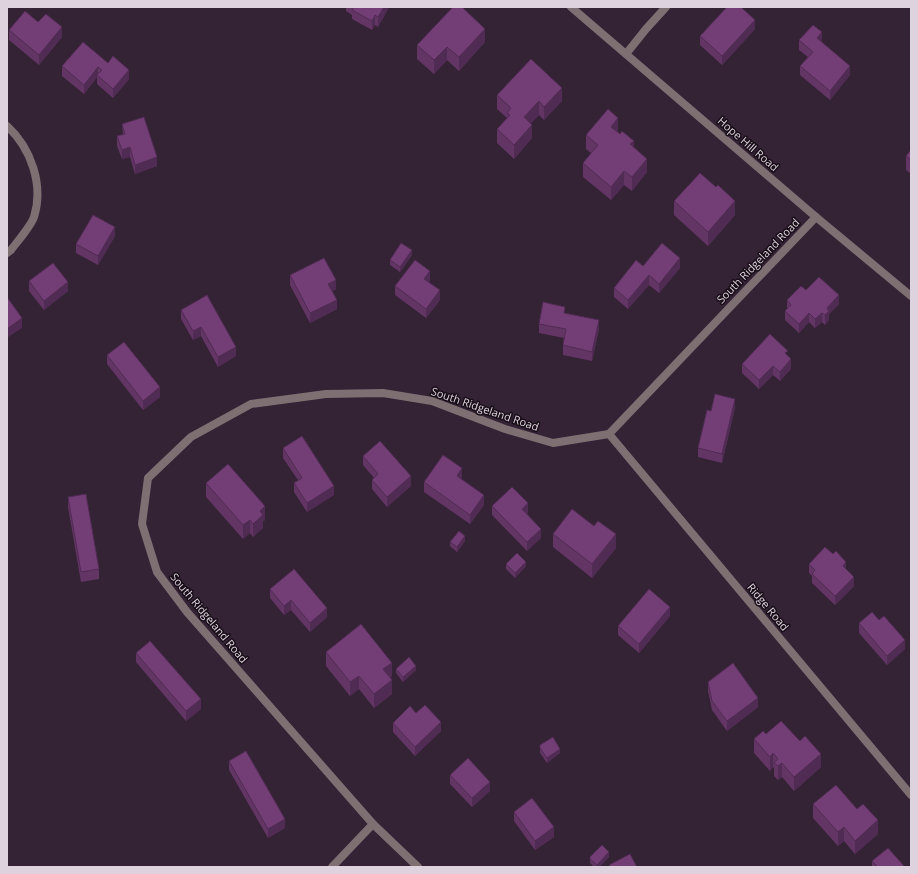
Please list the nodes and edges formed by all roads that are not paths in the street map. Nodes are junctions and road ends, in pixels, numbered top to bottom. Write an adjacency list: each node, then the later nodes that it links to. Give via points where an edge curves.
1 (571, 7): 3 (street, Hope Hill Road)
2 (666, 7): 3 (street)
3 (626, 54): 5 (street, Hope Hill Road)
4 (7, 126): 6 (street, via 16,134 31,160 39,191 34,218)
5 (816, 217): 7 (street, Hope Hill Road); 8 (street, South Ridgeland Road)
6 (7, 253)
7 (911, 296)
8 (609, 434): 9 (street, Ridge Road); 10 (street, South Ridgeland Road, via 553,443 505,429 432,401 383,393 326,394 251,404 191,436 148,478 142,524 157,572 187,612)
9 (911, 795)
10 (373, 824): 11 (street); 12 (street, South Ridgeland Road)
11 (332, 867)
12 (418, 867)

